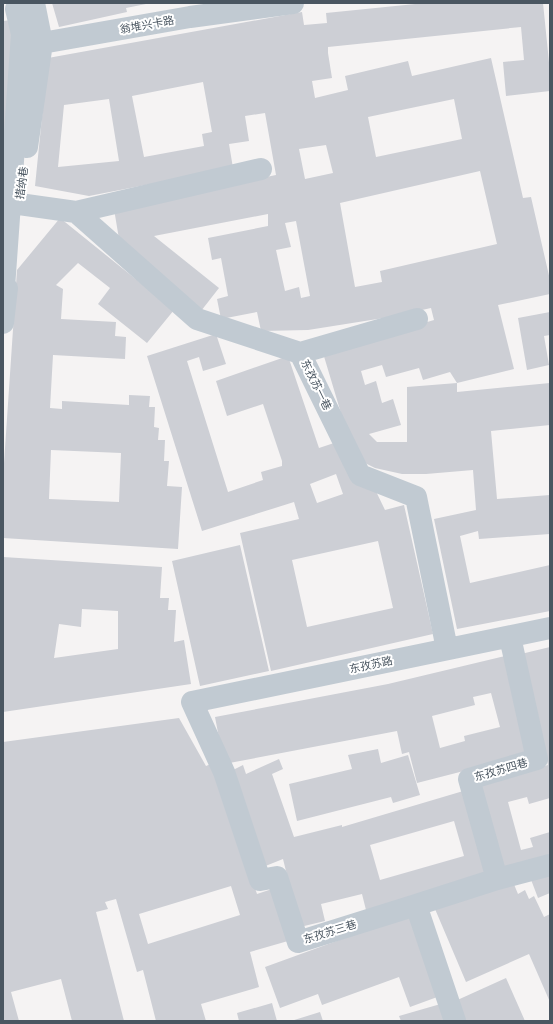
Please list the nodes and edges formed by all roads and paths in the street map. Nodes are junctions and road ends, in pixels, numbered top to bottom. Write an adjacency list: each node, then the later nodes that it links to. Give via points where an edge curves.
1 (294, 3): 3 (street, 翁堆兴卡路, via 190,17)
2 (16, 5): 3 (street); 7 (street, via 22,34)
3 (42, 44): 5 (street, 措纳巷)
4 (261, 169): 6 (street)
5 (19, 204): 6 (street); 9 (street, 措纳巷)
6 (76, 212): 10 (street, 东孜苏一巷, via 197,319)
7 (3, 302)
8 (417, 319): 10 (street)
9 (3, 323)
10 (300, 353): 13 (street, 东孜苏一巷, via 360,475 416,497)
11 (550, 628): 12 (street, 东孜苏路)
12 (510, 637): 13 (street, 东孜苏路); 16 (street, 东孜苏四巷, via 537,759 469,779)
13 (448, 649): 14 (street, 东孜苏路)
14 (192, 702): 17 (street, 东孜苏三巷, via 224,772 260,880 277,877 298,942)
15 (550, 865): 16 (street)
16 (497, 879): 17 (street)
17 (416, 905): 18 (street)
18 (455, 1021)

